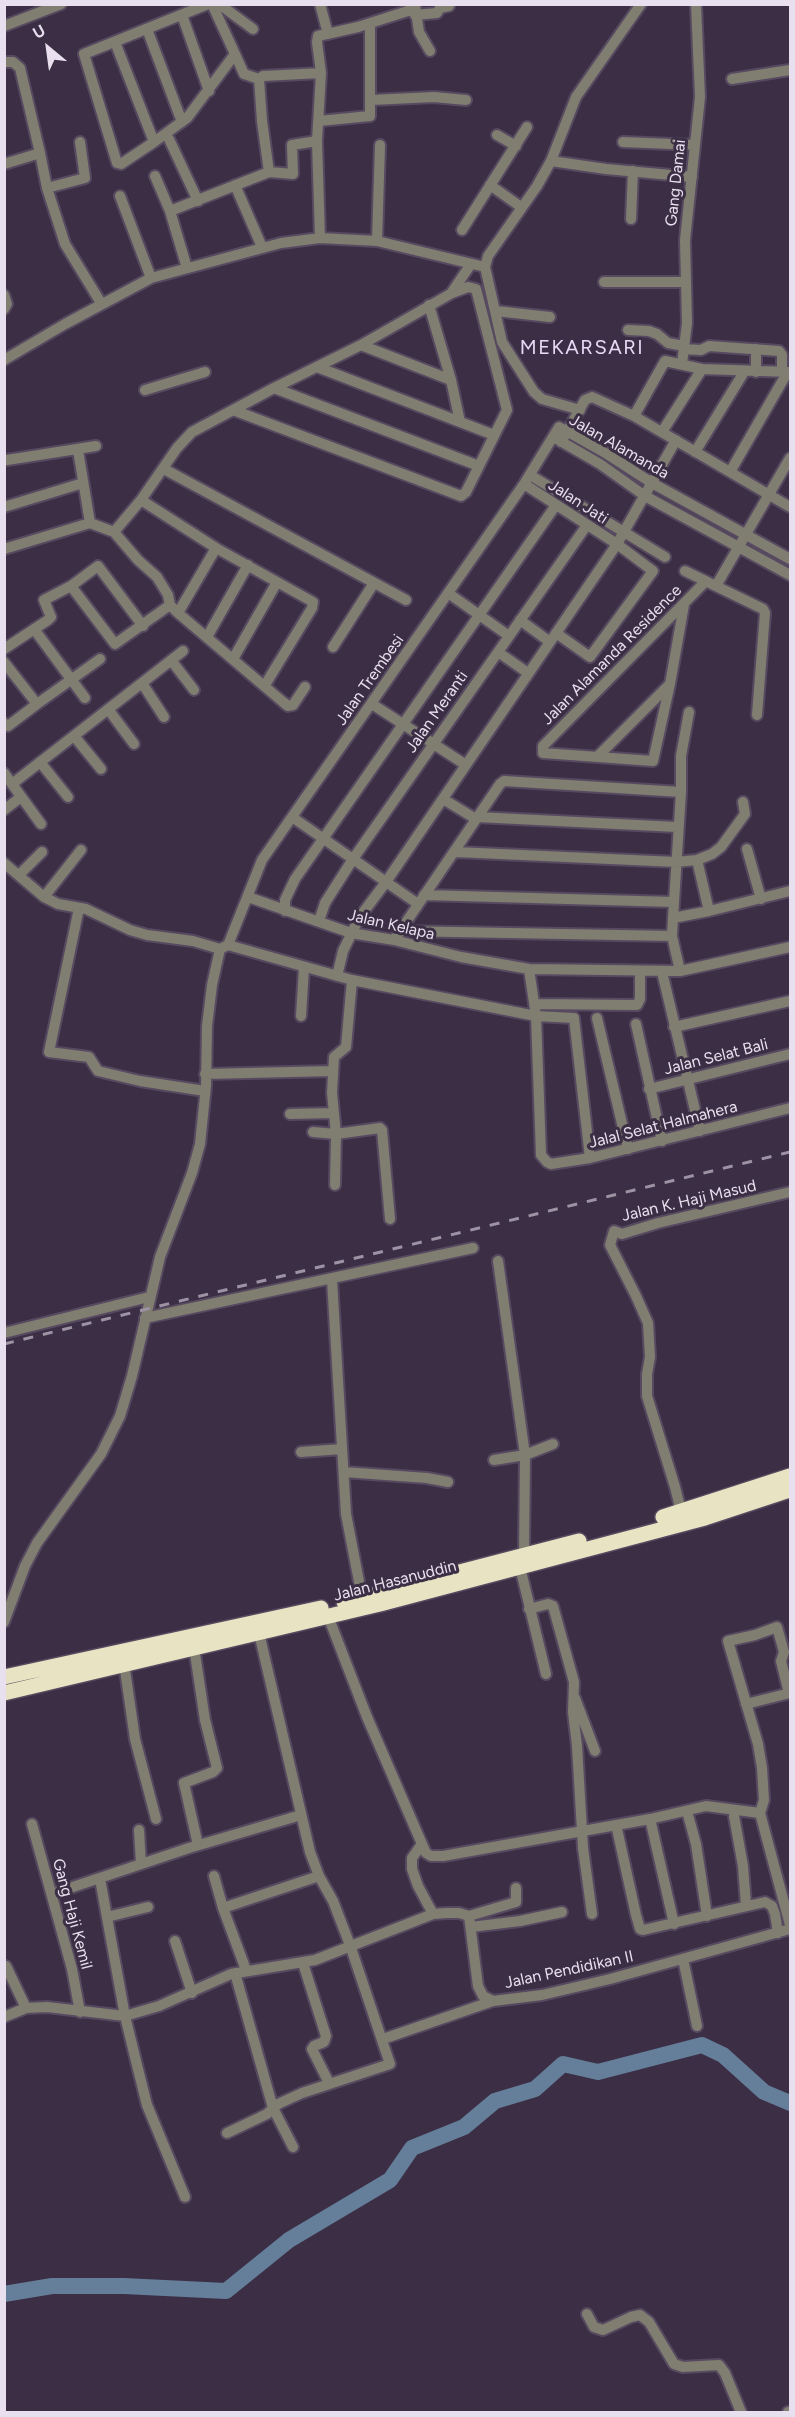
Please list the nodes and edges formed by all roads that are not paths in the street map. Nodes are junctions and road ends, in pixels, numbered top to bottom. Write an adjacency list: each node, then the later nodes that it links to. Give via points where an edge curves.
1 (61, 4): 7 (street)
2 (210, 4): 10 (street); 18 (street)
3 (219, 4): 14 (street)
4 (320, 4): 15 (street)
5 (641, 4): 40 (street, via 576,98)
6 (696, 4): 37 (street, Gang Damai, via 700,97)
7 (48, 6): 12 (street)
8 (449, 6): 9 (street, via 437,13)
9 (415, 9): 11 (street); 17 (street, via 419,32)
10 (182, 15): 13 (street); 24 (street)
11 (370, 24): 15 (street); 25 (street)
12 (4, 26)
13 (147, 29): 16 (street); 28 (street)
14 (253, 29)
15 (328, 34): 21 (street, via 318,36)
16 (115, 42): 34 (street); 34 (street, via 87,52 84,57 116,161 121,164)
17 (430, 51)
18 (235, 54): 22 (street, via 244,74); 24 (street)
19 (4, 62): 39 (street, via 13,62 20,68)
20 (790, 70): 23 (street)
21 (321, 73): 22 (street); 27 (street)
22 (259, 79): 43 (street)
23 (732, 79)
24 (209, 91): 28 (street)
25 (371, 100): 26 (street); 27 (street, via 369,118)
26 (466, 100)
27 (319, 121): 32 (street)
28 (182, 122): 34 (street)
29 (527, 127): 38 (street)
30 (497, 135): 38 (street)
31 (170, 139): 50 (street)
32 (317, 141): 43 (street, via 292,146 293,174); 55 (street)
33 (80, 142): 48 (street, via 85,178)
34 (154, 142)
35 (623, 142): 37 (street)
36 (380, 145): 56 (street)
37 (695, 146): 45 (street, Gang Damai)
38 (516, 147): 47 (street)
39 (40, 153): 41 (street); 48 (street)
40 (551, 161): 42 (street); 51 (street)
41 (4, 164)
42 (633, 171): 45 (street); 53 (street)
43 (269, 172): 46 (street)
44 (155, 176): 52 (street)
45 (692, 177): 63 (street, Gang Damai, via 685,240)
46 (235, 185): 50 (street); 57 (street)
47 (490, 185): 51 (street); 54 (street)
48 (47, 188): 66 (street, via 65,244)
49 (120, 196): 61 (street)
50 (198, 201): 52 (street)
51 (521, 207): 59 (street, via 488,256)
52 (170, 211): 60 (street)
53 (632, 219)
54 (462, 231)
55 (320, 238): 56 (street); 57 (street)
56 (377, 241): 58 (street)
57 (262, 247): 60 (street)
58 (471, 264): 59 (street); 64 (street)
59 (485, 267): 69 (street)
60 (187, 268): 61 (street)
61 (151, 278): 66 (street)
62 (604, 282): 63 (street)
63 (686, 282): 73 (street, Gang Damai)
64 (452, 292): 67 (street); 92 (street, via 476,289 507,410)
65 (4, 295): 68 (street)
66 (101, 303): 75 (street)
67 (429, 305): 72 (street); 83 (street)
68 (4, 309)
69 (496, 311): 70 (street); 87 (street, via 502,342 534,392 542,399)
70 (550, 317)
71 (628, 330): 73 (street, via 657,333 668,343)
72 (361, 345): 77 (street); 83 (street)
73 (684, 347): 74 (street); 76 (street, Gang Damai)
74 (756, 349): 81 (street); 82 (street, via 781,352)
75 (4, 360)
76 (682, 364): 78 (street); 88 (street, via 665,361)
77 (316, 368): 84 (street); 89 (street)
78 (702, 369): 80 (street); 91 (street)
79 (205, 372): 85 (street)
80 (744, 372): 81 (street); 97 (street)
81 (756, 372): 82 (street)
82 (786, 372): 104 (street)
83 (451, 380): 89 (street)
84 (274, 388): 86 (street); 102 (street)
85 (145, 390)
86 (233, 410): 102 (street, via 455,495 466,492); 103 (street, via 192,432)
87 (580, 410): 88 (street, via 589,396); 90 (street, Jalan Trembesi)
88 (634, 416): 91 (street)
89 (460, 422): 92 (street)
90 (568, 431): 93 (street, Jalan Trembesi); 98 (street, Jalan Alamanda)
91 (662, 432): 94 (street)
92 (494, 435): 102 (street)
93 (557, 439): 101 (street, Jalan Alamanda); 105 (street, Jalan Trembesi)
94 (676, 440): 97 (street); 107 (street)
95 (96, 446): 96 (street)
96 (78, 450): 100 (street); 106 (street)
97 (695, 452): 104 (street)
98 (607, 454): 101 (street); 107 (street, Jalan Alamanda)
99 (790, 458): 108 (street, Jalan Alamanda Residence)
100 (7, 460)
101 (600, 464): 109 (street, Jalan Alamanda)
102 (479, 466)
103 (164, 469): 110 (street); 129 (street)
104 (730, 472): 108 (street)
105 (527, 479): 111 (street, Jalan Jati); 117 (street, Jalan Jati); 132 (street, Jalan Trembesi)
106 (83, 483): 112 (street); 114 (street)
107 (652, 483): 109 (street); 118 (street, Jalan Alamanda)
108 (769, 495): 113 (street); 118 (street, Jalan Alamanda Residence)
109 (645, 496): 117 (street); 120 (street, Jalan Alamanda)
110 (141, 500): 116 (street); 121 (street)
111 (555, 505): 115 (street, Jalan Jati); 137 (street)
112 (4, 507)
113 (790, 507)
114 (90, 523): 116 (street); 122 (street)
115 (587, 525): 119 (street, Jalan Jati); 138 (street, Jalan Meranti)
116 (114, 532): 134 (street, via 157,577)
117 (622, 533): 119 (street); 123 (street, Jalan Jati)
118 (746, 535): 120 (street, Jalan Alamanda Residence); 124 (street, Jalan Alamanda)
119 (617, 544): 143 (street); 143 (street, Jalan Jati, via 653,571 649,578 590,657)
120 (739, 546): 127 (street, Jalan Alamanda); 130 (street, Jalan Alamanda Residence)
121 (216, 548): 125 (street); 136 (street)
122 (4, 549)
123 (665, 557)
124 (790, 560)
125 (248, 565): 128 (street); 142 (street)
126 (685, 571): 130 (street)
127 (790, 575)
128 (277, 582): 149 (street); 156 (street, via 314,604)
129 (374, 583): 133 (street); 144 (street)
130 (711, 584): 135 (street, Jalan Alamanda Residence); 164 (street, via 765,613)
131 (70, 586): 139 (street, via 115,645); 139 (street, via 100,567); 140 (street, via 44,600 51,617)
132 (448, 593): 137 (street); 161 (street, Jalan Trembesi)
133 (406, 600)
134 (170, 605): 136 (street); 139 (street)
135 (684, 605): 155 (street); 171 (street, Jalan Alamanda Residence, via 542,750 545,754)
136 (178, 614): 142 (street)
137 (479, 614): 141 (street); 167 (street)
138 (520, 620): 141 (street, Jalan Meranti); 143 (street)
139 (143, 626)
140 (34, 629): 145 (street); 153 (street)
141 (509, 636): 147 (street, Jalan Meranti)
142 (207, 637): 149 (street)
143 (553, 638): 152 (street)
144 (333, 646)
145 (4, 649)
146 (183, 651): 150 (street)
147 (498, 652): 152 (street); 170 (street, Jalan Meranti)
148 (100, 659): 153 (street)
149 (233, 659): 156 (street)
150 (171, 660): 154 (street); 158 (street)
151 (4, 662): 160 (street)
152 (528, 673): 173 (street)
153 (71, 680): 159 (street); 160 (street)
154 (142, 683): 162 (street); 165 (street)
155 (670, 684): 171 (street); 171 (street, via 653,761)
156 (265, 685): 157 (street, via 288,706)
157 (305, 687)
158 (194, 690)
159 (85, 698)
160 (37, 704): 166 (street, via 8,726)
161 (372, 704): 167 (street); 183 (street, Jalan Trembesi)
162 (108, 709): 168 (street); 169 (street)
163 (689, 712): 177 (street, via 681,756)
164 (757, 715)
165 (164, 717)
166 (4, 723)
167 (403, 725): 170 (street); 187 (street)
168 (74, 736): 172 (street); 174 (street)
169 (134, 744)
170 (433, 744): 173 (street); 192 (street, Jalan Meranti)
171 (597, 757)
172 (40, 762): 176 (street); 179 (street)
173 (466, 765): 180 (street)
174 (101, 769)
175 (4, 773): 176 (street)
176 (12, 784): 178 (street)
177 (681, 792): 184 (street, via 504,781); 186 (street)
178 (21, 797): 182 (street); 185 (street)
179 (68, 797)
180 (443, 799): 184 (street); 197 (street)
181 (743, 802): 193 (street, via 745,814 721,847)
182 (4, 810)
183 (292, 817): 187 (street); 200 (street, Jalan Trembesi, via 262,860)
184 (477, 818): 186 (street); 191 (street)
185 (41, 824)
186 (677, 827): 194 (street)
187 (324, 839): 192 (street); 205 (street, via 289,889)
188 (747, 849): 202 (street)
189 (81, 850): 199 (street)
190 (42, 852): 196 (street)
191 (456, 852): 194 (street); 201 (street)
192 (352, 859): 197 (street); 208 (street, Jalan Meranti, via 325,903)
193 (697, 860): 194 (street); 206 (street)
194 (676, 862): 203 (street)
195 (4, 863): 196 (street)
196 (20, 875): 199 (street)
197 (386, 882): 201 (street); 209 (street)
198 (790, 891): 202 (street)
199 (44, 897): 204 (street)
200 (248, 897): 205 (street, Jalan Kelapa); 212 (street, Jalan Trembesi)
201 (421, 899): 203 (street); 210 (street)
202 (761, 899): 206 (street)
203 (674, 902): 211 (street)
204 (79, 908): 212 (street, via 147,935); 233 (street, via 49,1052 89,1058 98,1071 140,1082)
205 (285, 911): 208 (street, Jalan Kelapa)
206 (709, 911): 207 (street)
207 (673, 918)
208 (319, 921): 209 (street, Jalan Kelapa)
209 (351, 933): 210 (street, Jalan Kelapa); 219 (street)
210 (397, 936): 211 (street); 215 (street, Jalan Kelapa, via 461,957)
211 (672, 936): 217 (street)
212 (224, 947): 214 (street); 230 (street, Jalan Trembesi, via 212,985)
213 (790, 947): 217 (street, Jalan Kelapa)
214 (304, 968): 219 (street); 223 (street)
215 (529, 969): 216 (street, Jalan Kelapa); 222 (street)
216 (640, 971): 218 (street, Jalan Kelapa); 222 (street, via 637,1005)
217 (680, 971): 218 (street, Jalan Kelapa)
218 (662, 972): 227 (street)
219 (337, 976): 220 (street)
220 (352, 980): 224 (street); 229 (street, via 346,1047 334,1057)
221 (790, 1001): 227 (street)
222 (534, 1004): 224 (street)
223 (302, 1016)
224 (536, 1016): 242 (street, via 574,1018); 242 (street, Jalal Selat Halmahera, via 543,1160 551,1164)
225 (597, 1018): 241 (street)
226 (636, 1024): 232 (street)
227 (674, 1027): 231 (street)
228 (790, 1054): 231 (street, Jalan Selat Bali)
229 (333, 1071): 230 (street); 235 (street)
230 (205, 1074): 233 (street, Jalan Trembesi)
231 (688, 1080): 232 (street, Jalan Selat Bali); 237 (street)
232 (649, 1089): 240 (street)
233 (205, 1091): 249 (street, Jalan Trembesi, via 197,1153)
234 (790, 1108): 237 (street, Jalal Selat Halmahera)
235 (334, 1113): 236 (street); 239 (street)
236 (290, 1114)
237 (700, 1131): 240 (street, Jalal Selat Halmahera)
238 (313, 1132): 239 (street)
239 (336, 1134): 243 (street); 245 (street, via 382,1130)
240 (662, 1141): 241 (street, Jalal Selat Halmahera)
241 (628, 1149): 242 (street, Jalal Selat Halmahera)
242 (590, 1158)
243 (335, 1185)
244 (790, 1192): 261 (street, Jalan K. Haji Masud, via 622,1234 614,1232 610,1245 648,1323 646,1396 675,1486)
245 (390, 1219)
246 (473, 1248): 248 (street)
247 (498, 1261): 255 (street)
248 (332, 1280): 250 (street); 253 (street)
249 (149, 1297): 250 (street, Jalan Trembesi); 251 (street)
250 (145, 1318): 266 (street, Jalan Trembesi, via 132,1376 111,1439 37,1543)
251 (4, 1333)
252 (553, 1444): 255 (street)
253 (342, 1449): 254 (street); 257 (street)
254 (301, 1452)
255 (525, 1455): 256 (street); 262 (street)
256 (494, 1460)
257 (344, 1472): 259 (street); 263 (street, via 346,1514)
258 (790, 1476): 261 (highway, Jalan Hasanuddin)
259 (448, 1482)
260 (790, 1490): 261 (highway, Jalan Hasanuddin, via 714,1515)
261 (678, 1518): 262 (highway, Jalan Hasanuddin)
262 (522, 1561): 263 (highway, Jalan Hasanuddin); 264 (street); 265 (highway, Jalan Hasanuddin)
263 (362, 1597): 271 (highway, Jalan Hasanuddin)
264 (529, 1608): 270 (street); 274 (street, via 553,1606)
265 (328, 1616): 267 (highway, Jalan Hasanuddin); 287 (street)
266 (4, 1622)
267 (259, 1633): 268 (highway, Jalan Hasanuddin); 278 (street)
268 (194, 1647): 269 (highway, Jalan Hasanuddin); 288 (street, via 217,1768 183,1783)
269 (124, 1663): 272 (highway, Jalan Hasanuddin); 281 (street, via 135,1739)
270 (546, 1674)
271 (4, 1677)
272 (4, 1693)
273 (790, 1693): 275 (street); 275 (street, via 777,1627 728,1641)
274 (574, 1696): 276 (street); 286 (street)
275 (746, 1704): 277 (street, via 762,1768 764,1800)
276 (595, 1751)
277 (760, 1812): 286 (street, via 706,1806); 307 (street)
278 (301, 1815): 288 (street); 291 (street)
279 (688, 1815): 302 (street)
280 (734, 1816): 296 (street)
281 (156, 1819)
282 (651, 1823): 306 (street)
283 (32, 1824): 294 (street, Gang Haji Kemil)
284 (616, 1829): 306 (street, via 640,1929)
285 (139, 1830): 289 (street)
286 (582, 1831): 287 (street, via 443,1856 431,1856); 301 (street)
287 (422, 1844): 300 (street, via 412,1858 412,1869)
288 (198, 1845): 289 (street)
289 (141, 1864): 292 (street)
290 (214, 1876): 298 (street)
291 (319, 1876): 298 (street); 311 (street)
292 (100, 1879): 294 (street); 303 (street)
293 (516, 1888): 295 (street)
294 (52, 1894): 319 (street, Gang Haji Kemil)
295 (516, 1902): 304 (street); 305 (street)
296 (746, 1905): 302 (street); 309 (street, via 765,1902 772,1906)
297 (148, 1907): 303 (street)
298 (223, 1908): 315 (street)
299 (562, 1912): 304 (street)
300 (433, 1914): 305 (street, via 459,1912); 311 (street)
301 (592, 1914)
302 (707, 1916): 306 (street)
303 (107, 1917): 320 (street)
304 (520, 1921): 305 (street)
305 (470, 1922): 317 (street, Jalan Pendidikan II, via 478,1986 483,1996)
306 (674, 1924)
307 (790, 1925)
308 (790, 1929): 309 (street, Jalan Pendidikan II)
309 (778, 1933): 312 (street, Jalan Pendidikan II)
310 (175, 1941): 316 (street)
311 (350, 1945): 313 (street); 323 (street)
312 (683, 1959): 317 (street, Jalan Pendidikan II, via 560,1991); 322 (street)
313 (303, 1963): 315 (street); 324 (street, via 326,2036 324,2042 312,2049)
314 (6, 1966): 318 (street)
315 (240, 1971): 316 (street); 325 (street)
316 (192, 1993): 320 (street)
317 (493, 2001): 323 (street)
318 (26, 2008): 319 (street); 321 (street)
319 (80, 2012): 320 (street)
320 (125, 2016): 328 (street, via 147,2105)
321 (4, 2017)
322 (697, 2026)
323 (383, 2039): 324 (street, via 390,2064)
324 (329, 2083): 325 (street)
325 (273, 2108): 326 (street); 327 (street)
326 (227, 2133)
327 (293, 2147)
328 (185, 2197)
329 (587, 2314): 330 (street, via 594,2327 603,2330 640,2315 674,2364 719,2365)
330 (741, 2412)

